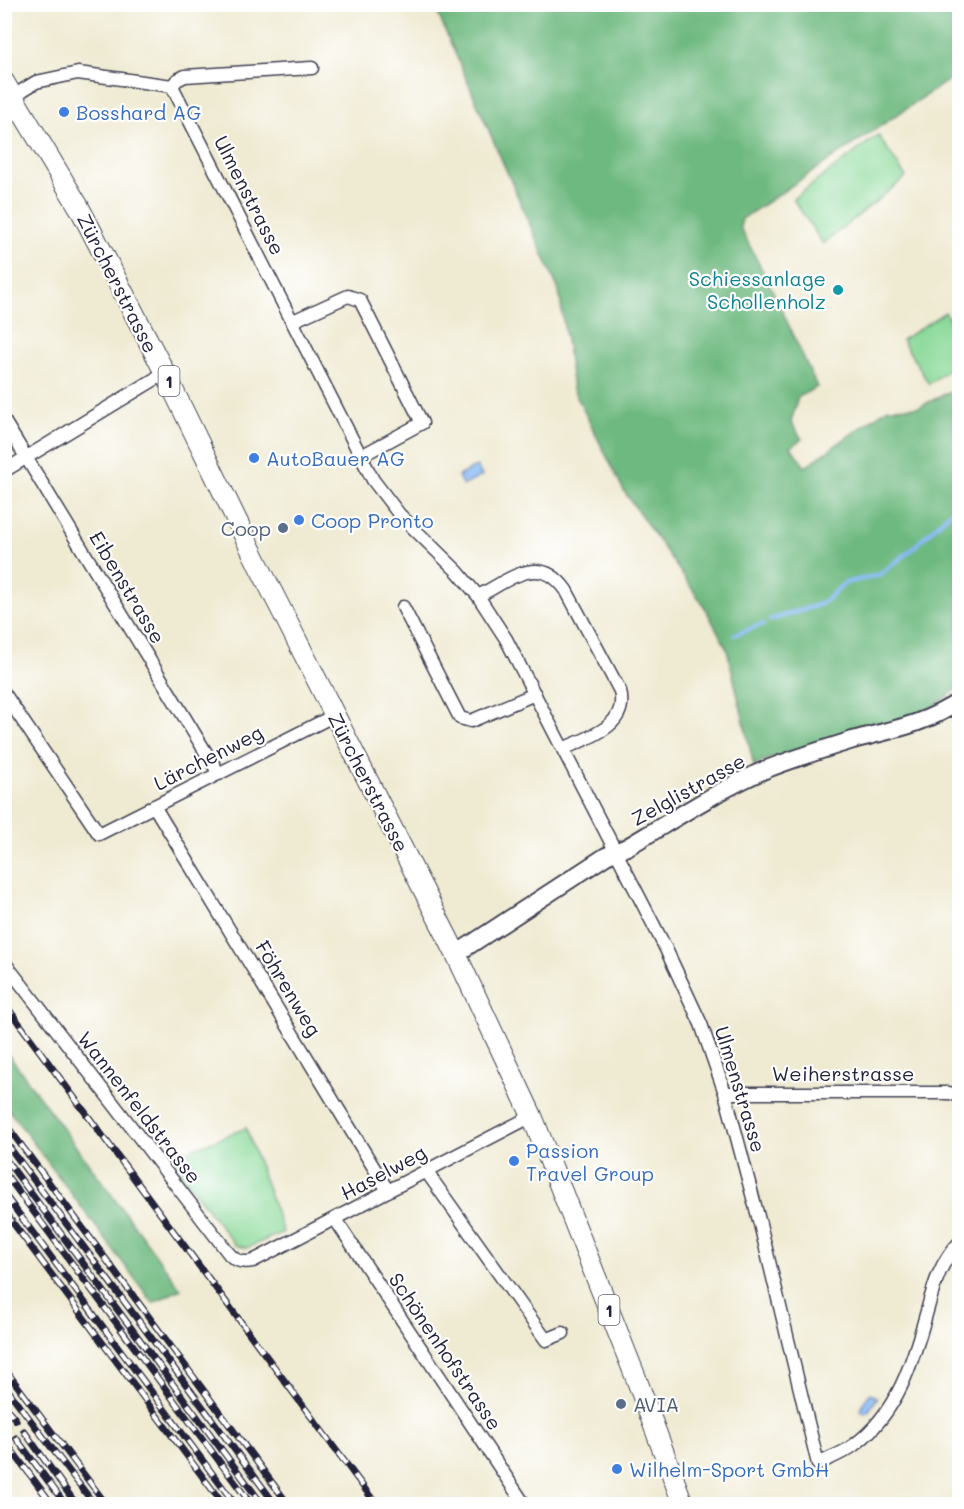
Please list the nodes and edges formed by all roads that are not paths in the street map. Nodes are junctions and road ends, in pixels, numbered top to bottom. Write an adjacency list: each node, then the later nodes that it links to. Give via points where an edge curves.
1 (312, 68): 2 (street, via 185,76)
2 (172, 86): 3 (street, via 78,73 45,79); 4 (street, Ulmenstrasse)
3 (8, 95): 5 (main road, Zürcherstrasse / 1, via 79,207)
4 (293, 321): 7 (street, Ulmenstrasse); 7 (street, via 348,296 360,300 422,423)
5 (165, 373): 8 (street); 15 (main road, Zürcherstrasse / 1)
6 (4, 421): 8 (street, Eibenstrasse)
7 (361, 456): 10 (street, Ulmenstrasse, via 373,480 399,514)
8 (26, 458): 9 (street); 17 (street, Eibenstrasse)
9 (4, 471)
10 (478, 596): 13 (street, Ulmenstrasse); 16 (street, via 529,570 548,573 566,590 623,701 616,720 608,727)
11 (403, 607): 13 (street, via 460,718 471,721)
12 (4, 693): 18 (street, Lärchenweg, via 99,834)
13 (535, 694): 16 (street, Ulmenstrasse)
14 (960, 701): 19 (street, Zelglistrasse, via 939,715 912,725 765,770)
15 (335, 715): 17 (street, Lärchenweg); 20 (main road, Zürcherstrasse / 1)
16 (563, 749): 19 (street, Ulmenstrasse)
17 (219, 774): 18 (street, Lärchenweg)
18 (154, 806): 26 (street, Föhrenweg)
19 (615, 852): 20 (street, Zelglistrasse); 22 (street, Ulmenstrasse, via 701,1024)
20 (456, 954): 24 (main road, Zürcherstrasse / 1)
21 (4, 962): 29 (street, Wannenfeldstrasse, via 230,1256 246,1263)
22 (725, 1093): 23 (street, Weiherstrasse); 28 (street, Ulmenstrasse, via 818,1464 853,1446 876,1426 900,1390 937,1275 950,1251)
23 (960, 1096)
24 (531, 1116): 25 (street, Haselweg); 32 (main road, Zürcherstrasse / 1)
25 (426, 1171): 26 (street, Haselweg); 30 (street, via 546,1340)
26 (388, 1191): 27 (street, Haselweg)
27 (335, 1219): 29 (street, Haselweg); 31 (street, Schönenhofstrasse)
28 (960, 1242)
29 (253, 1261)
30 (563, 1334)
31 (524, 1504)
32 (683, 1504)

